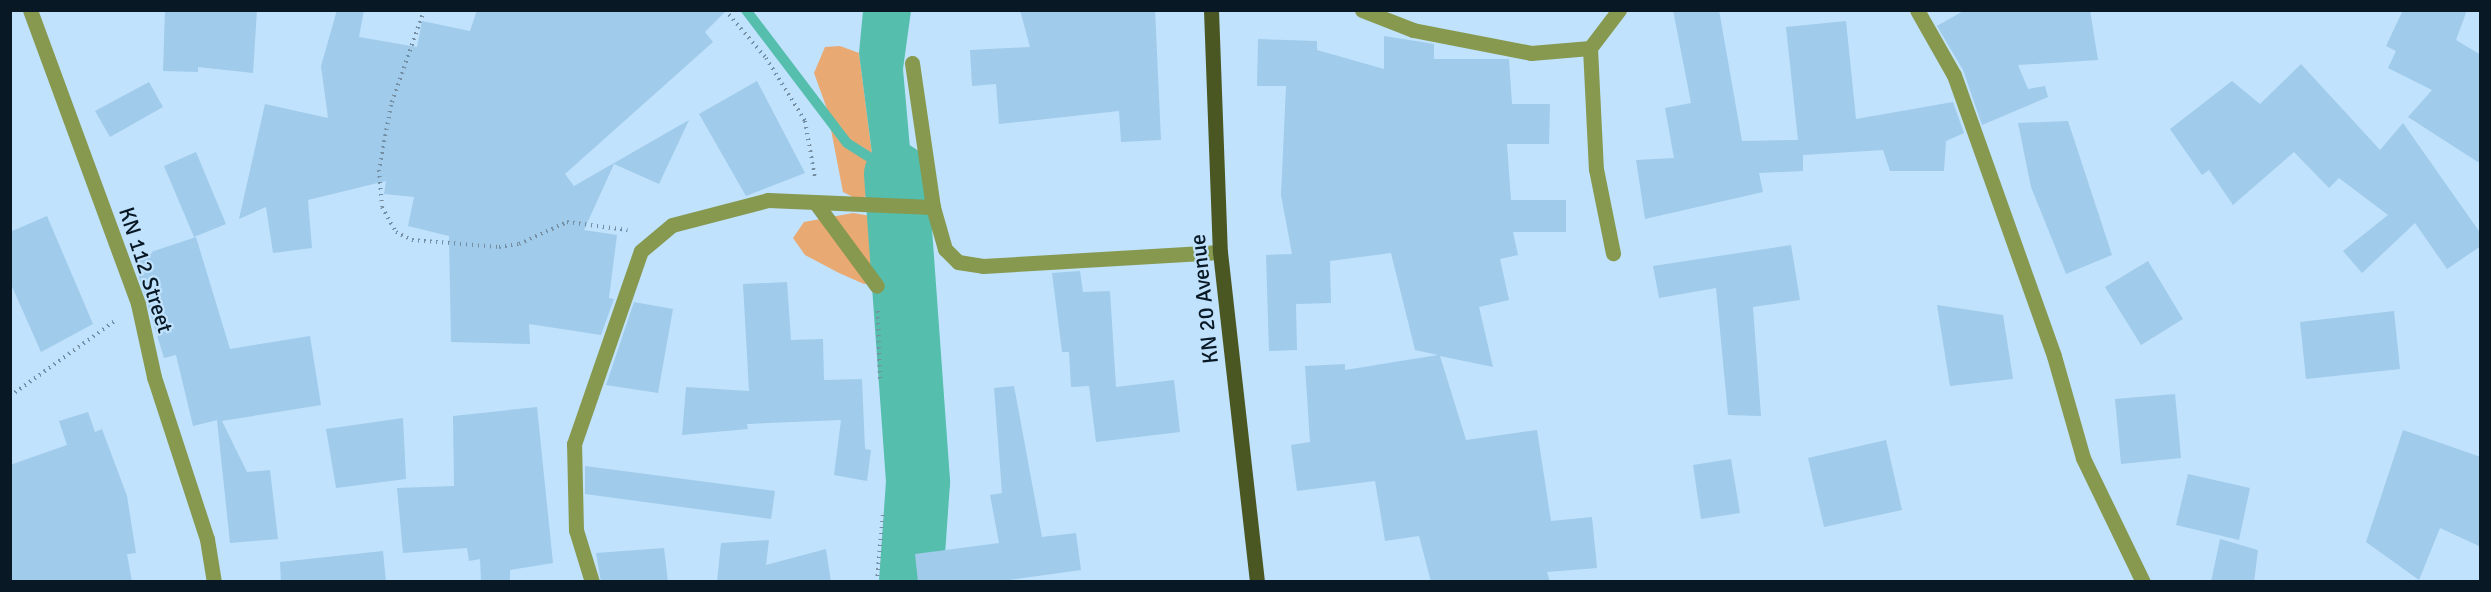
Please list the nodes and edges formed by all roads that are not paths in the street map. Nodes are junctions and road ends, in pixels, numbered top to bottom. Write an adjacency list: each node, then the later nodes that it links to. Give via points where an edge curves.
1 (30, 10): 13 (street, KN 112 Street, via 138,304 154,377 207,539)
2 (1211, 10): 10 (main road, KN 20 Avenue)
3 (1362, 10): 6 (street, via 1413,30 1531,53)
4 (1619, 10): 6 (street)
5 (1917, 10): 16 (street, via 1954,75 2054,356 2083,458)
6 (1590, 48): 11 (street, via 1596,169)
7 (912, 63): 9 (street)
8 (815, 202): 9 (street, via 856,208); 12 (street); 14 (street, via 768,200 672,225 641,251 574,444 576,530)
9 (926, 206): 10 (street, via 945,249 970,265)
10 (1220, 252): 15 (main road, KN 20 Avenue)
11 (1613, 253)
12 (877, 286)
13 (214, 582)
14 (592, 582)
15 (1257, 582)
16 (2143, 582)

